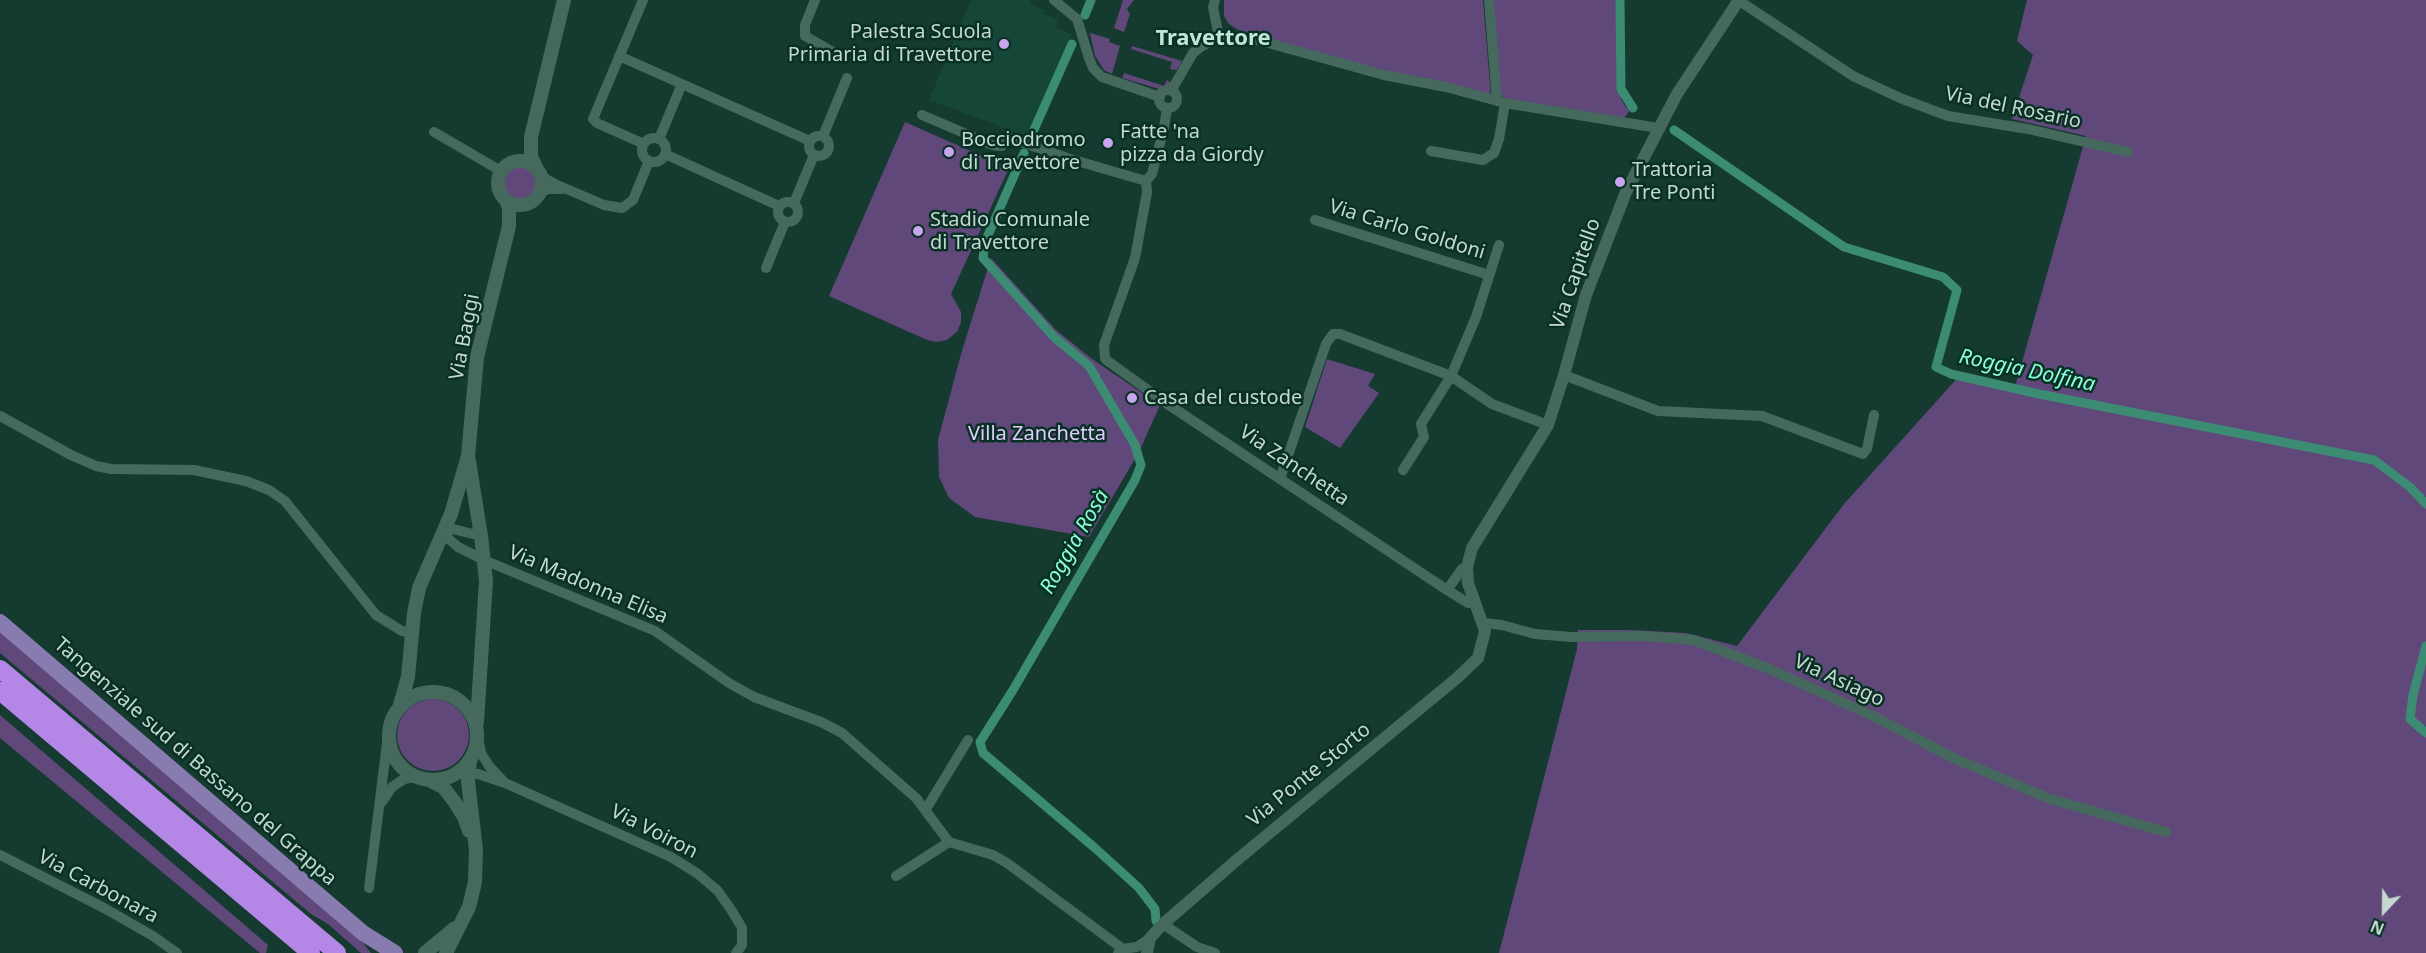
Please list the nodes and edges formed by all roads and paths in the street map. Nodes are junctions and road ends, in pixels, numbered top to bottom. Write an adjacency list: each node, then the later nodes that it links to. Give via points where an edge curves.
1 (564, 0): 21 (main road)
2 (643, 0): 10 (street)
3 (816, 0): 9 (street, via 805,25 805,36)
4 (1054, 0): 14 (street, via 1077,19 1089,58 1102,76)
5 (1215, 0): 8 (street)
6 (1489, 0): 15 (street)
7 (1738, 0): 18 (street, Via Capitello); 26 (street, Via del Rosario, via 1853,76 1900,98 1947,116 2028,129)
8 (1219, 37): 13 (street, via 1193,53); 15 (street, via 1243,36)
9 (833, 52)
10 (619, 56): 12 (street); 24 (street, via 593,119)
11 (847, 78): 20 (street)
12 (682, 84): 22 (street); 23 (street)
13 (1171, 91): 14 (street, via 1164,91); 16 (street, via 1177,100)
14 (1160, 97): 16 (street)
15 (1501, 102): 18 (street); 25 (street, via 1499,139 1494,153 1483,160)
16 (1167, 108): 33 (street, Via Zanchetta, via 1152,174)
17 (922, 115): 33 (street, via 992,145 1002,146 1010,138)
18 (1658, 128): 46 (street, Via Capitello, via 1605,243)
19 (434, 132): 31 (street)
20 (823, 136): 23 (street); 28 (street, via 829,149 822,156)
21 (531, 137): 29 (main road); 32 (main road, via 530,148)
22 (658, 139): 24 (street); 27 (street)
23 (810, 141): 28 (street)
24 (644, 144): 30 (street, via 643,154)
25 (1431, 151)
26 (2128, 152)
27 (665, 154): 30 (street, via 657,162); 39 (street)
28 (814, 155): 37 (street)
29 (515, 161): 31 (main road); 32 (main road, via 525,161)
30 (649, 161): 34 (street, via 633,200 622,208)
31 (501, 171): 36 (main road, Via Baggi, via 499,190)
32 (538, 171): 34 (street); 35 (main road)
33 (1146, 181): 53 (street, Via Zanchetta, via 1135,258 1104,345 1105,359)
34 (565, 189): 35 (street)
35 (540, 193): 38 (main road, Via Baggi)
36 (506, 200): 38 (main road); 42 (main road, Via Baggi)
37 (794, 203): 39 (street); 41 (street, via 798,215 794,221)
38 (524, 205): 42 (main road, Via Baggi)
39 (780, 206): 41 (street, via 778,214)
40 (1315, 220): 45 (street, Via Carlo Goldoni)
41 (785, 222): 44 (street)
42 (509, 226): 51 (main road, Via Baggi, via 477,357)
43 (1499, 245): 45 (street, Via Carlo Goldoni)
44 (766, 268)
45 (1490, 275): 47 (street, Via Carlo Goldoni)
46 (1564, 375): 48 (street, via 1658,411 1762,416 1863,454); 50 (street, Via Capitello)
47 (1451, 376): 50 (street, via 1492,404); 52 (street, Via Carlo Goldoni, via 1421,424 1424,437); 53 (street, via 1333,334 1326,344)
48 (1874, 415)
49 (0, 416): 62 (street, via 96,466 194,470 269,490 285,501 376,615)
50 (1548, 425): 57 (street, Via Capitello, via 1472,548)
51 (468, 456): 54 (main road, Via Baggi); 55 (main road, Via Baggi)
52 (1403, 470)
53 (1280, 479): 58 (street, Via Zanchetta)
54 (443, 534): 55 (street, via 453,530); 56 (street, Via Madonna Elisa); 62 (main road, Via Baggi, via 419,588)
55 (481, 536): 56 (main road, Via Baggi)
56 (484, 560): 66 (main road, Via Baggi); 75 (street, Via Madonna Elisa, via 655,631 754,697 842,733)
57 (1467, 567): 58 (street, Via Capitello); 59 (street)
58 (1447, 590): 59 (street, Via Zanchetta, via 1468,603)
59 (1474, 602): 61 (street, Via Ponte Storto)
60 (0, 622): 84 (main road, Tangenziale sud di Bassano del Grappa)
61 (1483, 623): 76 (street, Via Asiago, via 1572,637 1694,640 1767,668 1956,759 2050,799); 82 (street, Via Ponte Storto, via 1484,641 1478,658 1467,670)
62 (412, 633): 65 (main road, Via Baggi, via 408,677)
63 (0, 669): 89 (highway)
64 (0, 691): 88 (highway)
65 (400, 705): 66 (main road, via 420,693 444,693 465,705); 67 (main road, Via Baggi)
66 (477, 731): 69 (main road, Via Baggi); 72 (street, Via Voiron, via 481,753)
67 (388, 735): 71 (main road, Via Baggi, via 396,760); 74 (street, Via Baggi)
68 (968, 740): 75 (street)
69 (466, 768): 70 (street, Via Voiron); 71 (main road, via 440,780); 73 (main road, Via Baggi)
70 (488, 777): 72 (street, Via Voiron); 73 (street, via 474,786)
71 (422, 779): 74 (street, via 404,779 392,787); 78 (main road, Via Baggi, via 443,787 454,801)
72 (505, 783): 94 (street, Via Voiron, via 671,856 698,874 718,891 742,928 742,945)
73 (470, 794): 78 (main road, Via Baggi)
74 (380, 804): 81 (street, Via Baggi)
75 (926, 809): 77 (street, Via Madonna Elisa)
76 (2166, 832)
77 (949, 842): 80 (street); 86 (street, via 1007,863)
78 (476, 850): 83 (main road, Via Baggi, via 475,882 469,907)
79 (0, 855): 87 (street, Via Carbonara, via 104,908)
80 (896, 876)
81 (369, 888)
82 (1163, 924): 85 (street, Via Ponte Storto); 96 (street, via 1197,947)
83 (459, 925): 92 (main road, Via Baggi); 93 (main road, Via Baggi)
84 (363, 933): 90 (main road, Tangenziale sud di Bassano del Grappa); 91 (main road, Tangenziale sud di Bassano del Grappa)
85 (1150, 938): 86 (street, Via Ponte Storto); 95 (street)
86 (1121, 951)
87 (177, 953)
88 (311, 953)
89 (337, 953)
90 (377, 953)
91 (395, 953)
92 (425, 953)
93 (446, 953)
94 (736, 953)
95 (1146, 953)
96 (1215, 953)

